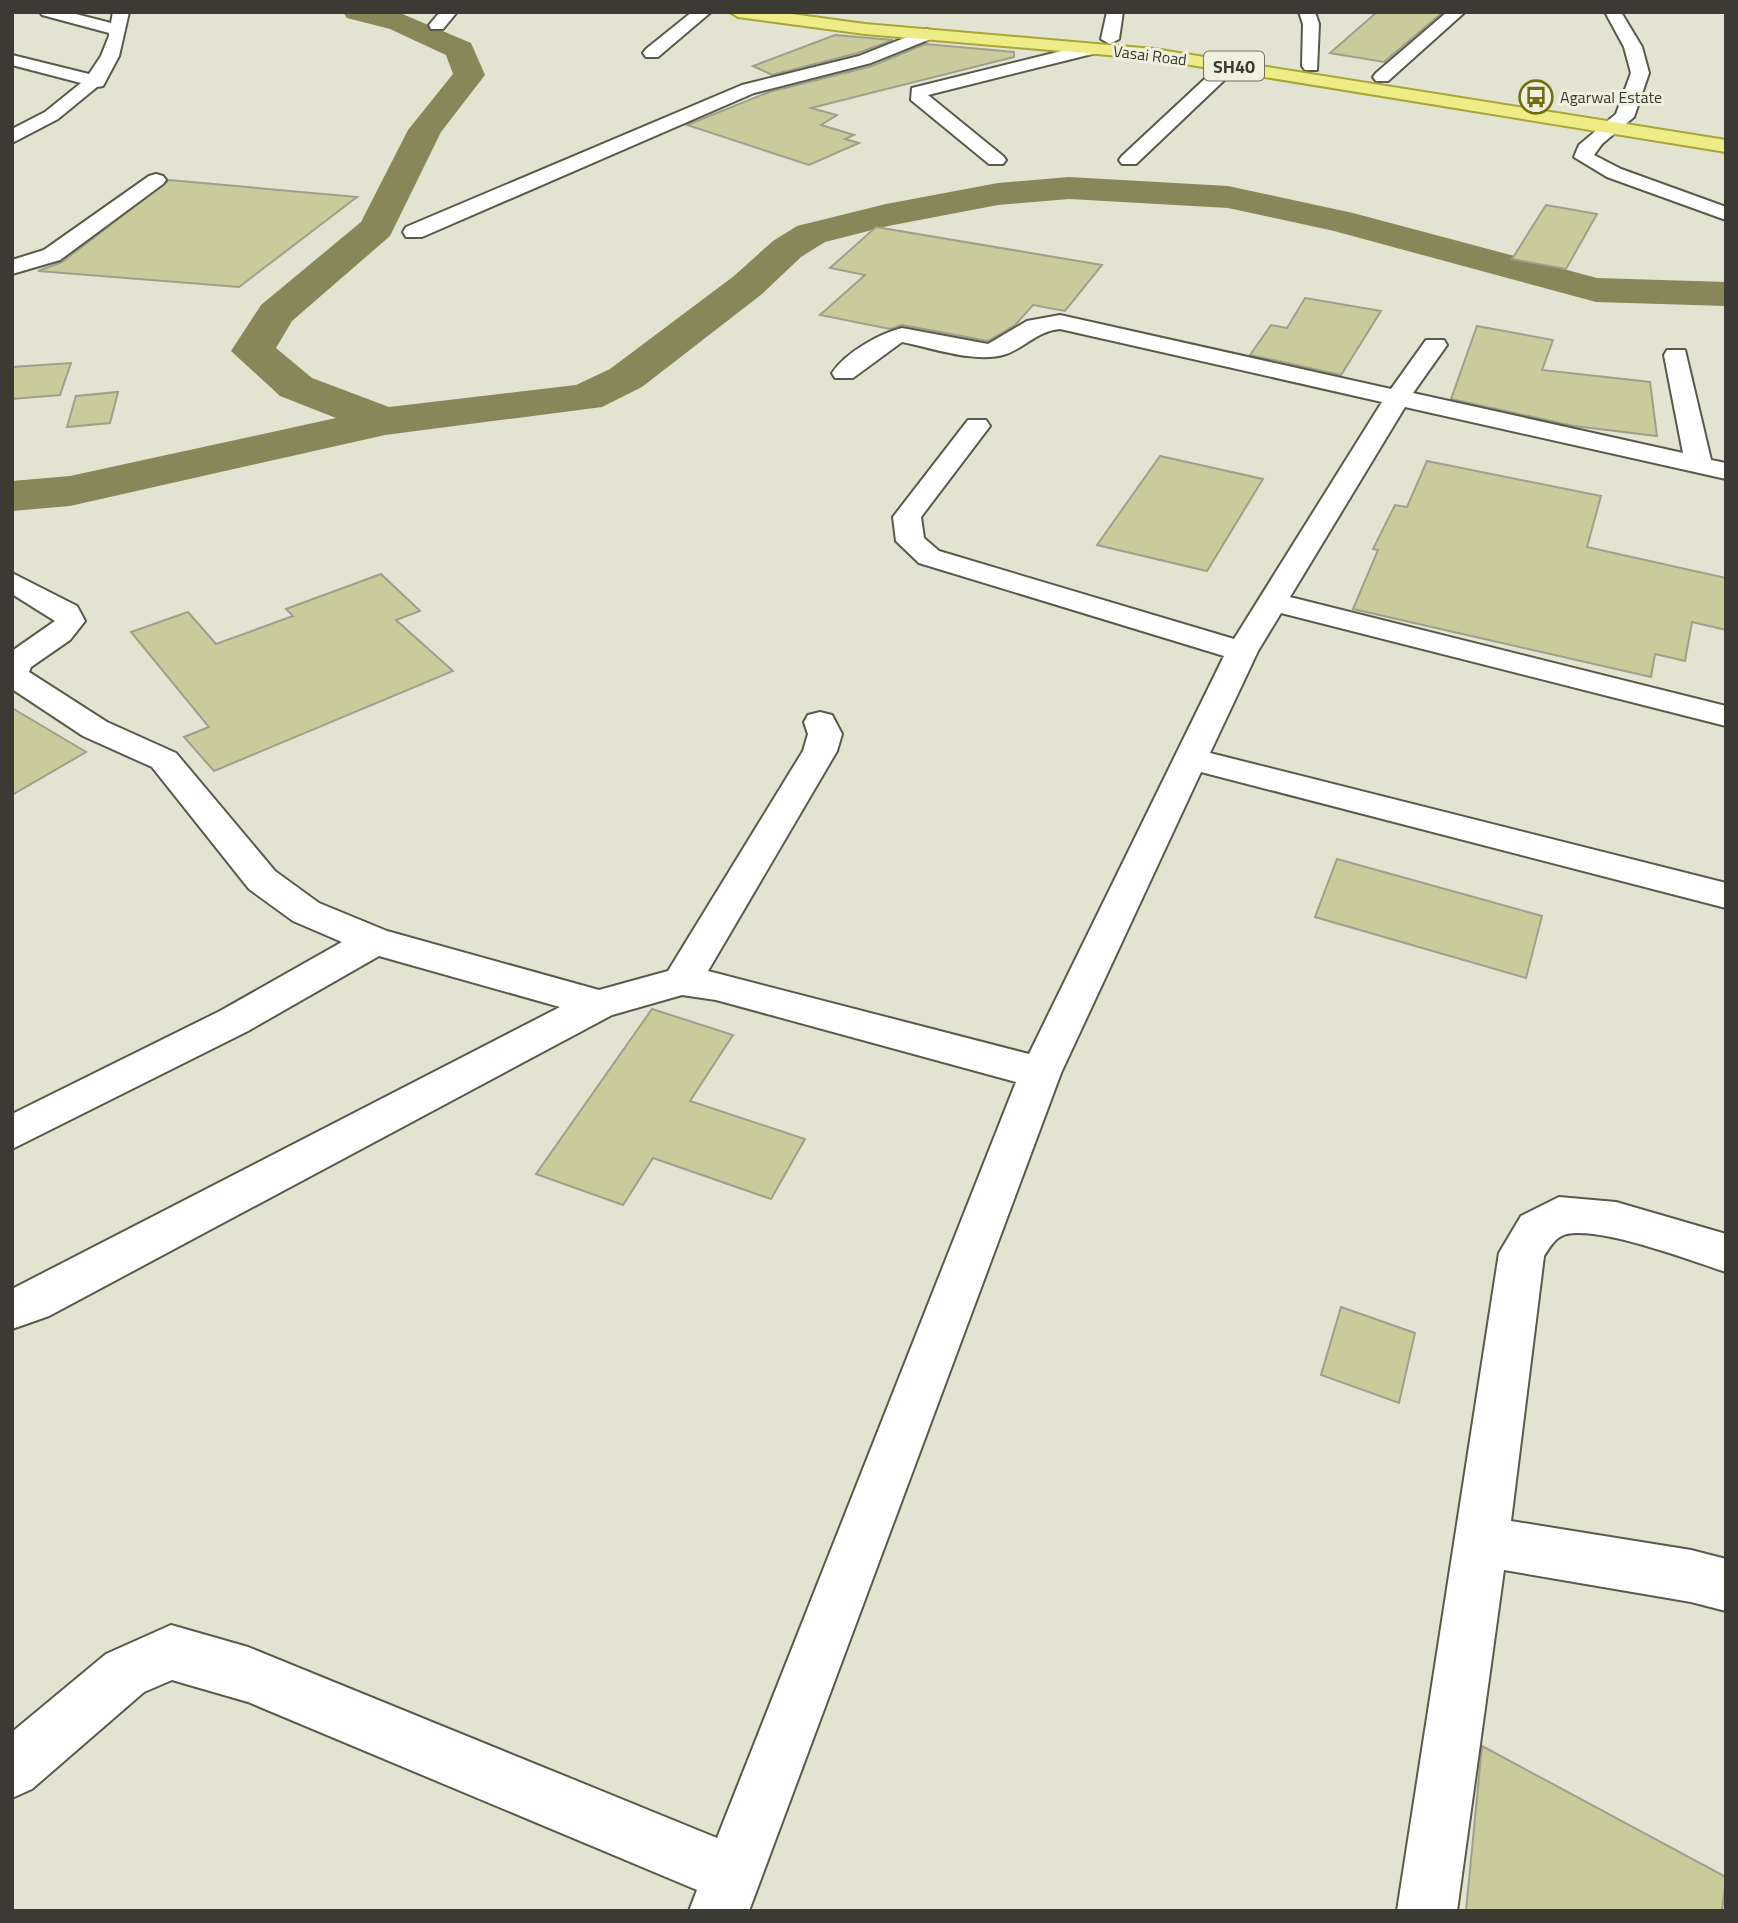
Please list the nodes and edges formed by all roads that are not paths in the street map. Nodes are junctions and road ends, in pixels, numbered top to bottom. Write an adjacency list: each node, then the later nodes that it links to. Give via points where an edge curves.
1 (48, 12): 10 (street, via 95,24)
2 (449, 12): 11 (street)
3 (703, 12): 15 (street)
4 (738, 12): 12 (main road, Vasai Road / SH40)
5 (799, 12): 13 (main road, Vasai Road / SH40)
6 (1115, 12): 13 (street)
7 (1307, 12): 18 (street)
8 (1457, 12): 19 (street)
9 (1613, 12): 21 (street, via 1633,47 1640,73)
10 (120, 21): 20 (street, via 108,65)
11 (437, 25)
12 (927, 34): 14 (main road, Vasai Road / SH40); 29 (street, via 907,47 748,89)
13 (1110, 39): 18 (main road, Vasai Road / SH40)
14 (1090, 48): 17 (main road, Vasai Road / SH40); 25 (street, via 919,92 920,100)
15 (652, 53)
16 (12, 60): 20 (street)
17 (1230, 65): 21 (main road, Vasai Road / SH40); 26 (street)
18 (1311, 65): 19 (main road, Vasai Road / SH40)
19 (1382, 76): 21 (main road, Vasai Road / SH40)
20 (97, 82): 23 (street, via 45,121)
21 (1619, 121): 22 (main road, Vasai Road / SH40); 24 (main road, Vasai Road / SH40); 28 (street, via 1586,149 1584,157 1614,173)
22 (1726, 132)
23 (12, 137)
24 (1726, 146)
25 (996, 160)
26 (1129, 160)
27 (156, 180): 30 (street, via 52,255)
28 (1726, 214)
29 (414, 232)
30 (12, 267)
31 (1435, 345): 34 (street)
32 (1675, 355): 36 (street)
33 (844, 373): 34 (street, via 891,338 902,335 989,351 1001,349 1030,326 1060,322)
34 (1398, 397): 36 (street); 39 (street)
35 (977, 426): 40 (street, via 907,517 910,541 929,557)
36 (1699, 465): 37 (street)
37 (1726, 471)
38 (12, 582): 45 (street, via 66,612 70,621 25,654 13,666 14,676 95,729 164,760 262,880 306,912)
39 (1273, 602): 40 (street); 41 (street)
40 (1242, 651): 43 (street)
41 (1726, 716)
42 (820, 722): 46 (street, via 825,734 820,751)
43 (1191, 759): 44 (street); 48 (street)
44 (1726, 897)
45 (375, 941): 47 (street); 49 (street, via 234,1021)
46 (682, 981): 47 (street); 48 (street, via 716,986)
47 (599, 1004): 51 (street)
48 (1040, 1073): 55 (street)
49 (12, 1133)
50 (1726, 1253): 52 (street, via 1616,1220 1559,1215 1537,1229 1522,1253)
51 (12, 1309)
52 (1482, 1541): 53 (street); 56 (street)
53 (1726, 1585)
54 (12, 1769): 55 (street, via 125,1673 171,1653 248,1675)
55 (727, 1893)
56 (1427, 1911)

